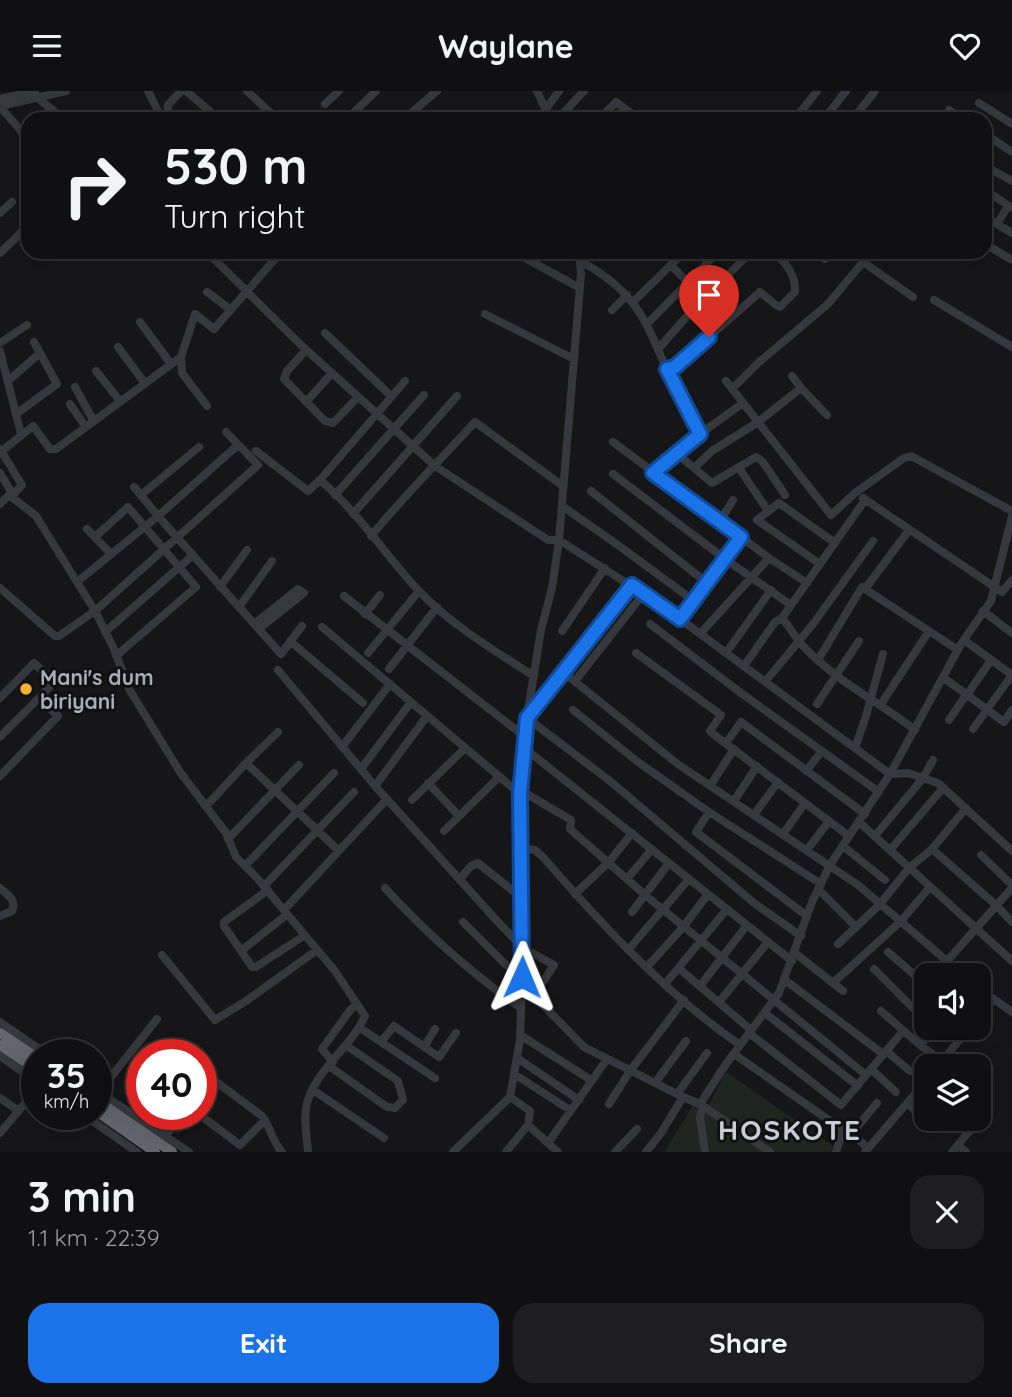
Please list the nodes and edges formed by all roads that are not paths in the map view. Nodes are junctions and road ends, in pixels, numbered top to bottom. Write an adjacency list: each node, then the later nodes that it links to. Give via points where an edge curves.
1 (66, 91): 14 (street)
2 (148, 91): 21 (street)
3 (183, 91): 22 (street); 23 (street)
4 (247, 91): 24 (street)
5 (339, 91): 17 (street)
6 (376, 91): 25 (street)
7 (436, 91): 26 (street)
8 (537, 91): 18 (street)
9 (559, 91): 18 (street)
10 (584, 91): 28 (street)
11 (817, 91): 31 (street)
12 (846, 91): 32 (street)
13 (875, 91): 33 (street)
14 (35, 94): 15 (street); 15 (street); 20 (street)
15 (5, 99): 36 (street, via 2,109)
16 (979, 103): 35 (street)
17 (325, 104)
18 (546, 109): 27 (street)
19 (949, 110): 34 (street)
20 (56, 112)
21 (162, 112)
22 (166, 112)
23 (210, 112)
24 (270, 112)
25 (354, 112)
26 (412, 112)
27 (547, 112)
28 (564, 112)
29 (606, 112): 30 (street, via 616,102)
30 (630, 112)
31 (800, 112)
32 (830, 112)
33 (858, 112)
34 (952, 112)
35 (1012, 124)
36 (21, 131)
37 (992, 139): 38 (street)
38 (1012, 152)
39 (992, 170): 40 (street)
40 (1012, 181)
41 (992, 195): 43 (street)
42 (12, 202): 44 (street)
43 (1010, 207): 46 (street)
44 (0, 213)
45 (992, 221): 46 (street)
46 (997, 224): 48 (street)
47 (21, 233): 50 (street)
48 (1012, 233)
49 (992, 248): 60 (street)
50 (0, 253)
51 (214, 259): 65 (street)
52 (275, 259): 65 (street)
53 (527, 259): 63 (street)
54 (580, 259): 63 (street)
55 (584, 259): 67 (street)
56 (678, 259): 61 (street)
57 (711, 259): 62 (street)
58 (744, 259): 80 (street)
59 (782, 259): 87 (street, via 795,281 795,292 780,307 760,292 675,367)
60 (1012, 260)
61 (672, 266): 62 (street); 67 (street)
62 (688, 283): 73 (street)
63 (580, 288): 85 (street)
64 (207, 292): 69 (street)
65 (247, 292): 69 (street); 81 (street)
66 (913, 297): 97 (street, via 863,262 828,304)
67 (630, 299): 70 (street); 73 (street)
68 (934, 300): 79 (street)
69 (231, 310): 84 (street, via 214,329 195,314)
70 (612, 310)
71 (485, 314): 85 (street)
72 (140, 322): 86 (street)
73 (648, 323): 80 (street)
74 (27, 325): 77 (street)
75 (325, 333): 99 (street)
76 (34, 342): 83 (street)
77 (0, 343)
78 (118, 347): 94 (street)
79 (1012, 347)
80 (659, 348): 87 (street)
81 (306, 350): 89 (street); 103 (street, via 284,379)
82 (0, 351): 91 (street)
83 (40, 353): 91 (street); 107 (street, via 57,384)
84 (181, 357): 86 (street); 106 (street, via 182,373)
85 (574, 359): 131 (street)
86 (171, 364): 94 (street)
87 (667, 369): 116 (street)
88 (96, 371): 102 (street)
89 (332, 373): 101 (street); 103 (street)
90 (792, 376): 96 (street)
91 (8, 381): 107 (street)
92 (405, 381): 99 (street)
93 (726, 381): 97 (street)
94 (144, 382): 102 (street)
95 (75, 387): 110 (street)
96 (801, 388): 109 (street); 111 (street)
97 (732, 389): 104 (street)
98 (424, 395): 113 (street)
99 (391, 396): 108 (street)
100 (457, 396): 119 (street)
101 (358, 397): 103 (street, via 330,424); 108 (street)
102 (120, 401): 110 (street)
103 (306, 402)
104 (743, 403): 111 (street); 116 (street)
105 (70, 404): 112 (street)
106 (207, 406)
107 (16, 414): 115 (street)
108 (377, 414): 113 (street); 130 (street)
109 (827, 415)
110 (93, 420): 112 (street)
111 (758, 422): 125 (street); 134 (street, via 831,515)
112 (85, 426): 115 (street, via 53,450 33,426)
113 (394, 429): 119 (street); 136 (street)
114 (226, 432): 118 (street)
115 (21, 434): 121 (street)
116 (700, 434): 123 (street)
117 (613, 442): 128 (street)
118 (238, 445): 146 (street); 154 (street, via 258,465)
119 (413, 446): 124 (street); 145 (street)
120 (199, 447): 135 (street)
121 (1, 450): 138 (street, via 22,485)
122 (256, 451): 130 (street, via 307,491)
123 (676, 453): 125 (street); 128 (street)
124 (435, 465): 131 (street, via 475,422); 151 (street); 155 (street, via 548,540)
125 (695, 467): 126 (street, via 712,483)
126 (739, 468): 137 (street, via 756,457); 143 (street)
127 (0, 473): 138 (street)
128 (653, 473): 147 (street)
129 (613, 474): 163 (street)
130 (320, 480): 136 (street)
131 (563, 486): 142 (street)
132 (134, 487): 135 (street)
133 (591, 491): 171 (street)
134 (855, 493): 140 (street); 144 (street, via 911,456)
135 (141, 495): 146 (street)
136 (335, 495): 145 (street)
137 (785, 495)
138 (12, 496): 141 (street); 170 (street, via 36,516)
139 (733, 500): 147 (street)
140 (865, 500): 150 (street); 157 (street)
141 (1, 502)
142 (562, 506): 155 (street); 184 (street)
143 (768, 511): 157 (street, via 779,503); 165 (street, via 754,523)
144 (1012, 513): 175 (street)
145 (353, 514): 151 (street)
146 (159, 516): 148 (street); 154 (street)
147 (720, 521): 153 (street)
148 (145, 526): 152 (street, via 128,507); 158 (street); 160 (street)
149 (87, 529): 152 (street)
150 (909, 530): 175 (street); 177 (street)
151 (371, 536): 179 (street)
152 (95, 537): 160 (street)
153 (741, 537): 162 (street); 163 (street)
154 (177, 538): 158 (street); 161 (street)
155 (559, 540): 167 (street); 223 (street)
156 (873, 541): 204 (street)
157 (835, 543): 165 (street)
158 (164, 548): 166 (street); 189 (street)
159 (247, 550): 174 (street)
160 (111, 554): 170 (street)
161 (192, 556): 166 (street); 174 (street)
162 (769, 558): 168 (street); 172 (street)
163 (724, 559): 168 (street); 171 (street)
164 (272, 561): 187 (street)
165 (820, 564): 172 (street)
166 (180, 567): 201 (street); 214 (street, via 196,587)
167 (605, 568): 173 (street); 199 (street)
168 (752, 577): 178 (street); 203 (street)
169 (1012, 580): 180 (street)
170 (77, 582): 189 (street)
171 (707, 583): 184 (street)
172 (807, 583): 186 (street)
173 (632, 585): 181 (street); 220 (street)
174 (220, 587): 187 (street)
175 (993, 587): 180 (street); 185 (street)
176 (0, 588): 189 (street, via 55,636)
177 (866, 589): 200 (street); 215 (street, via 862,587)
178 (771, 590): 186 (street); 212 (street)
179 (419, 591): 188 (street); 198 (street)
180 (1002, 592): 185 (street)
181 (644, 593): 193 (street); 225 (street)
182 (380, 594): 191 (street)
183 (344, 597): 191 (street)
184 (694, 601): 193 (street)
185 (991, 601): 190 (street)
186 (791, 605): 192 (street)
187 (239, 607): 196 (street)
188 (437, 607): 208 (street); 223 (street)
189 (95, 611): 201 (street)
190 (983, 611): 202 (street); 205 (street)
191 (365, 614): 198 (street)
192 (782, 618): 204 (street); 217 (street)
193 (680, 619): 203 (street)
194 (650, 624): 253 (street)
195 (302, 626): 206 (street)
196 (256, 627): 196 (street, via 304,593 298,589); 206 (street, via 281,654)
197 (323, 627): 227 (street)
198 (386, 629): 208 (street); 210 (street)
199 (562, 631)
200 (929, 631): 209 (street); 234 (street)
201 (105, 632): 214 (street)
202 (1012, 633)
203 (700, 634): 212 (street)
204 (799, 640): 215 (street); 226 (street)
205 (964, 640): 209 (street); 216 (street)
206 (290, 641): 233 (street)
207 (859, 641): 221 (street)
208 (407, 646): 218 (street); 245 (street)
209 (958, 650): 224 (street)
210 (368, 653)
211 (636, 653): 247 (street, via 721,715 710,730)
212 (726, 653): 217 (street)
213 (883, 654): 231 (street)
214 (116, 656): 293 (street, via 129,689)
215 (818, 660): 221 (street)
216 (991, 660): 222 (street); 228 (street)
217 (744, 666): 226 (street)
218 (389, 669)
219 (278, 670): 248 (street)
220 (563, 672): 225 (street); 240 (street)
221 (838, 675): 231 (street); 235 (street)
222 (1012, 675): 236 (street)
223 (534, 676): 240 (street)
224 (944, 678): 228 (street); 243 (street)
225 (575, 681): 268 (street)
226 (765, 682): 251 (street)
227 (390, 684): 232 (street); 248 (street)
228 (967, 695): 236 (street); 241 (street)
229 (0, 698): 230 (street, via 34,663 54,682)
230 (39, 698): 246 (street); 262 (street, via 58,716)
231 (870, 698): 234 (street); 251 (street)
232 (411, 702): 239 (street); 258 (street)
233 (363, 703)
234 (881, 703): 243 (street)
235 (817, 704)
236 (986, 709): 238 (street, via 1004,722); 242 (street)
237 (573, 710): 281 (street)
238 (1012, 710)
239 (427, 716): 250 (street); 267 (street)
240 (527, 718): 245 (street); 294 (street)
241 (948, 720)
242 (973, 729)
243 (915, 730): 261 (street)
244 (278, 732): 255 (street)
245 (524, 736): 249 (street)
246 (0, 737)
247 (726, 743): 252 (street); 259 (street, via 741,722)
248 (342, 747): 258 (street)
249 (523, 747): 272 (street); 289 (street)
250 (465, 748): 263 (street); 266 (street)
251 (855, 748): 261 (street)
252 (734, 749): 257 (street); 268 (street)
253 (822, 751): 259 (street); 273 (street)
254 (933, 760): 264 (street)
255 (246, 763): 270 (street); 277 (street)
256 (299, 765): 270 (street)
257 (757, 766): 265 (street); 276 (street)
258 (361, 769): 267 (street)
259 (806, 771): 284 (street)
260 (334, 773): 280 (street)
261 (890, 774): 264 (street); 273 (street)
262 (0, 776)
263 (499, 777): 272 (street); 283 (street)
264 (923, 778): 269 (street); 292 (street)
265 (778, 782): 278 (street); 282 (street)
266 (428, 783): 275 (street); 283 (street)
267 (375, 786): 274 (street)
268 (710, 786): 276 (street)
269 (943, 788): 279 (street); 301 (street)
270 (276, 791): 280 (street); 293 (street)
271 (354, 792): 286 (street)
272 (520, 792): 296 (street); 304 (street, via 571,820 570,828)
273 (879, 792): 284 (street)
274 (387, 799): 300 (street); 309 (street)
275 (412, 800)
276 (734, 801): 282 (street)
277 (209, 803)
278 (805, 803): 285 (street); 290 (street)
279 (965, 809): 298 (street); 302 (street)
280 (298, 812): 286 (street); 307 (street)
281 (709, 812): 288 (street); 313 (street)
282 (754, 815): 290 (street)
283 (459, 816): 287 (street)
284 (862, 818): 291 (street); 292 (street)
285 (829, 821): 291 (street); 299 (street)
286 (317, 830): 300 (street); 314 (street)
287 (444, 831)
288 (696, 832): 294 (street); 330 (street)
289 (632, 833): 297 (street); 304 (street)
290 (783, 834): 299 (street)
291 (849, 836): 295 (street)
292 (875, 836): 301 (street)
293 (228, 839): 307 (street)
294 (686, 846): 338 (street)
295 (842, 846): 306 (street); 312 (street)
296 (521, 848): 319 (street, via 535,850); 322 (street)
297 (652, 849): 305 (street); 310 (street)
298 (932, 849): 308 (street); 324 (street)
299 (807, 850): 306 (street)
300 (339, 851): 328 (street)
301 (890, 851): 308 (street)
302 (1012, 851)
303 (981, 855): 316 (street)
304 (609, 862): 310 (street); 319 (street)
305 (669, 863): 311 (street); 321 (street)
306 (830, 865): 313 (street); 323 (street)
307 (245, 866): 314 (street)
308 (909, 868): 315 (street); 323 (street)
309 (460, 879): 322 (street, via 478,863); 343 (street)
310 (627, 879): 321 (street)
311 (690, 879): 320 (street); 326 (street)
312 (885, 880)
313 (819, 886): 330 (street); 336 (street)
314 (267, 887): 328 (street); 346 (street, via 224,922)
315 (930, 887): 331 (street); 337 (street)
316 (1012, 887): 324 (street)
317 (0, 888): 329 (street, via 14,904 12,911)
318 (385, 888): 373 (street, via 421,927)
319 (575, 894): 345 (street)
320 (708, 894): 325 (street); 335 (street)
321 (646, 895): 326 (street); 327 (street)
322 (522, 898): 343 (street)
323 (880, 904): 331 (street); 336 (street)
324 (997, 906): 333 (street); 337 (street)
325 (727, 909): 334 (street); 340 (street)
326 (664, 910): 335 (street); 345 (street)
327 (632, 912)
328 (284, 913): 344 (street); 346 (street)
329 (0, 916)
330 (807, 916): 338 (street)
331 (901, 921): 351 (street); 360 (street)
332 (463, 922): 358 (street)
333 (1012, 922)
334 (747, 925): 341 (street); 350 (street)
335 (684, 926): 340 (street); 353 (street)
336 (856, 927): 342 (street)
337 (975, 929): 351 (street); 352 (street)
338 (801, 936): 349 (street)
339 (302, 937): 346 (street, via 256,967)
340 (701, 940): 350 (street); 361 (street)
341 (768, 942): 349 (street); 356 (street)
342 (838, 944)
343 (523, 948): 358 (street); 365 (street, via 554,965)
344 (317, 950): 348 (street, via 215,1020); 372 (street)
345 (628, 950): 353 (street)
346 (241, 951)
347 (888, 952): 357 (street)
348 (162, 955)
349 (794, 957): 359 (street); 360 (street)
350 (723, 958): 356 (street); 362 (street)
351 (947, 961)
352 (1012, 961)
353 (647, 967): 361 (street)
354 (874, 969): 374 (street)
355 (682, 971): 362 (street)
356 (742, 974): 369 (street); 370 (street)
357 (914, 975)
358 (522, 977): 363 (street)
359 (785, 980): 369 (street); 399 (street)
360 (833, 983): 364 (street)
361 (665, 984): 368 (street)
362 (700, 986): 370 (street)
363 (522, 988): 365 (street); 373 (street)
364 (843, 991)
365 (533, 997): 406 (street, via 584,1047)
366 (991, 997): 367 (street)
367 (994, 999): 371 (street); 376 (street)
368 (684, 1000): 393 (street); 409 (street)
369 (774, 1001): 377 (street); 411 (street)
370 (719, 1002): 383 (street)
371 (991, 1002)
372 (357, 1004): 380 (street, via 365,1016); 407 (street, via 322,1049)
373 (521, 1008): 386 (street)
374 (914, 1009)
375 (881, 1011): 382 (street)
376 (1012, 1012)
377 (765, 1013): 383 (street); 418 (street)
378 (158, 1019): 413 (street)
379 (0, 1022): 387 (street)
380 (360, 1028): 391 (street); 395 (street)
381 (435, 1030): 396 (street)
382 (902, 1031): 394 (street); 399 (street)
383 (750, 1032): 393 (street); 418 (street, via 841,1105)
384 (0, 1033): 397 (highway)
385 (456, 1033): 396 (street, via 439,1057)
386 (520, 1035): 404 (street); 415 (street)
387 (25, 1039)
388 (924, 1040): 394 (street)
389 (959, 1040): 402 (street)
390 (686, 1041): 417 (street)
391 (380, 1042): 396 (street, via 394,1026); 414 (street)
392 (0, 1045): 405 (highway)
393 (740, 1045): 400 (street)
394 (920, 1045): 401 (street)
395 (347, 1046): 407 (street); 407 (street, via 398,1081 402,1100 395,1108 387,1107)
396 (424, 1047)
397 (21, 1048)
398 (706, 1053): 421 (street)
399 (885, 1053): 410 (street); 411 (street)
400 (734, 1054): 431 (street); 463 (street, via 843,1130)
401 (929, 1054)
402 (948, 1054)
403 (0, 1056): 408 (street)
404 (517, 1058): 412 (street); 425 (street)
405 (21, 1059)
406 (607, 1059): 409 (street); 415 (street)
407 (331, 1064): 419 (street)
408 (21, 1071)
409 (629, 1071): 417 (street); 429 (street)
410 (910, 1071)
411 (869, 1072): 418 (street); 420 (street)
412 (514, 1074): 423 (street); 433 (street)
413 (112, 1076)
414 (435, 1078)
415 (591, 1080): 425 (street)
416 (217, 1083): 436 (street)
417 (655, 1083): 421 (street)
418 (858, 1086)
419 (313, 1090): 446 (street); 455 (street, via 305,1120)
420 (896, 1092)
421 (680, 1095): 431 (street); 460 (street)
422 (914, 1096): 428 (street)
423 (510, 1097): 438 (street, via 530,1111); 456 (street)
424 (0, 1098): 435 (street)
425 (579, 1100): 433 (street)
426 (112, 1103): 445 (street)
427 (877, 1103): 449 (street, via 853,1132)
428 (907, 1103): 434 (street); 449 (street)
429 (609, 1104)
430 (112, 1106): 452 (highway)
431 (701, 1106): 461 (street); 462 (street)
432 (21, 1109): 435 (street)
433 (570, 1110): 447 (street)
434 (914, 1110)
435 (19, 1111): 444 (street)
436 (265, 1120): 439 (street, via 240,1145); 454 (street)
437 (112, 1122): 451 (highway)
438 (528, 1125): 447 (street); 457 (street)
439 (217, 1128)
440 (637, 1129): 459 (street)
441 (105, 1130): 450 (street)
442 (171, 1130): 445 (street)
443 (969, 1132): 448 (street)
444 (0, 1133)
445 (166, 1137): 453 (street)
446 (384, 1139)
447 (548, 1143): 458 (street)
448 (955, 1149): 464 (street)
449 (866, 1150)
450 (137, 1152)
451 (155, 1152)
452 (172, 1152)
453 (189, 1152)
454 (282, 1152)
455 (308, 1152)
456 (453, 1152)
457 (506, 1152)
458 (558, 1152)
459 (615, 1152)
460 (646, 1152)
461 (705, 1152)
462 (770, 1152)
463 (836, 1152)
464 (966, 1152)

